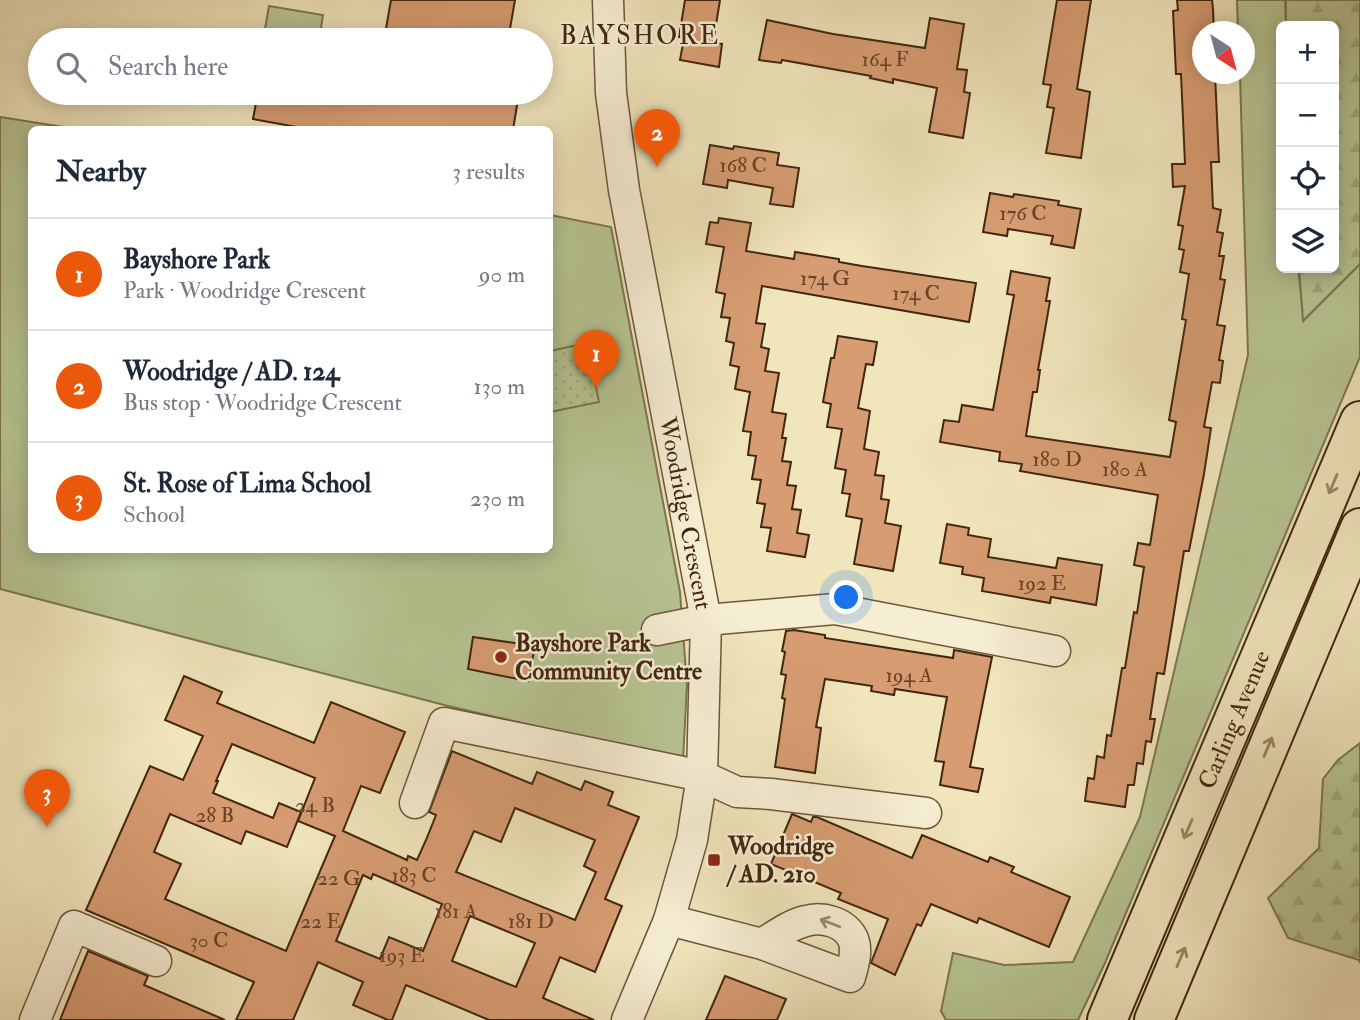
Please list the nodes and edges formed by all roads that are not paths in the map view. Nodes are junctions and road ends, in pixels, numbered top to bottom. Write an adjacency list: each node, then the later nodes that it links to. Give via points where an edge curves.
1 (607, 0): 4 (street, Woodridge Crescent, via 611,93 624,190)
2 (1360, 421): 15 (main road, Carling Avenue, one-way to 15)
3 (1360, 528): 16 (main road, Carling Avenue, one-way to 3)
4 (706, 620): 5 (street); 6 (street, via 835,609); 7 (street, Woodridge Crescent)
5 (657, 630)
6 (1055, 651)
7 (702, 776): 8 (street, via 444,723); 9 (street, via 737,792); 10 (street, Woodridge Crescent, via 692,840)
8 (415, 803)
9 (926, 813)
10 (669, 919): 11 (street); 14 (street, Woodridge Crescent)
11 (762, 944)
12 (156, 961): 13 (street, via 74,926)
13 (35, 1020)
14 (627, 1020)
15 (1107, 1020)
16 (1154, 1020)

